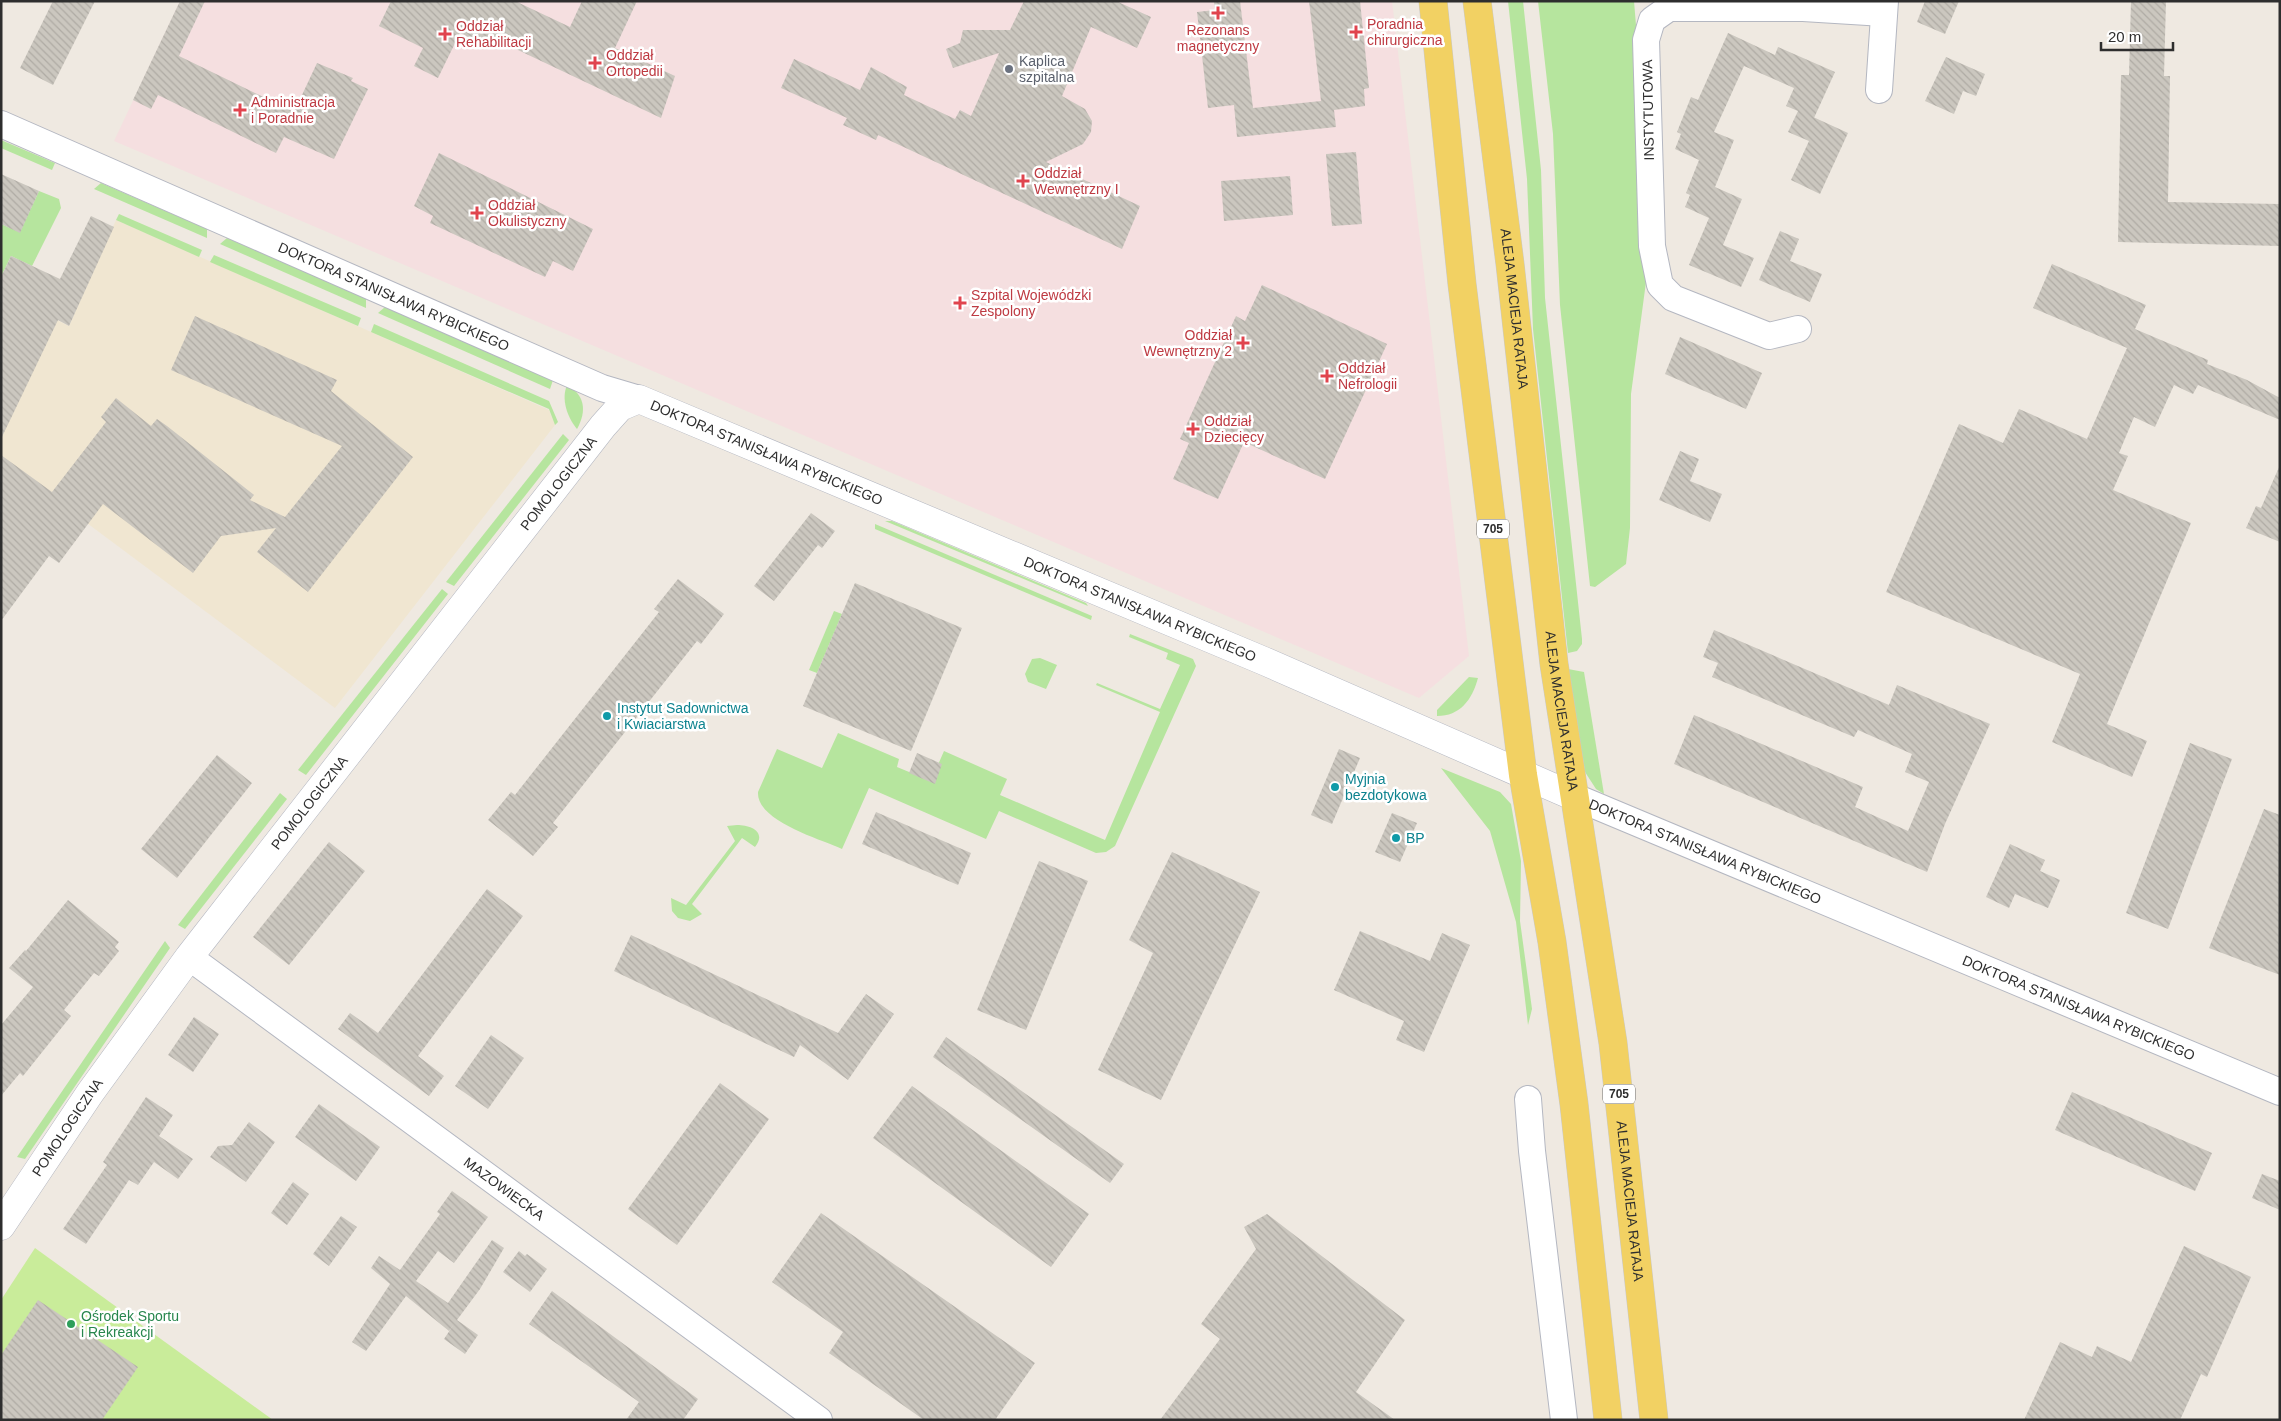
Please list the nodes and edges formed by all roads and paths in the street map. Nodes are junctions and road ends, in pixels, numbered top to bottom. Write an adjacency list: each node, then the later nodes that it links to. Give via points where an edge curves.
1 (1434, 1): 8 (main road, 705, via 1461,275)
2 (1477, 1): 9 (main road, ALEJA MACIEJA RATAJA / 705, via 1509,254 1554,664)
3 (1885, 7): 4 (street, INSTYTUTOWA); 6 (street, INSTYTUTOWA, via 1669,8 1652,20 1646,40 1652,246 1660,285 1673,298 1769,336)
4 (1879, 90)
5 (1, 124): 7 (street, DOKTORA STANISŁAWA RYBICKIEGO, via 602,388)
6 (1798, 330)
7 (639, 399): 8 (street, DOKTORA STANISŁAWA RYBICKIEGO, via 1256,657); 10 (street, POMOLOGICZNA, via 620,407 603,426)
8 (1524, 775): 9 (street, DOKTORA STANISŁAWA RYBICKIEGO); 16 (main road, 705, via 1552,942 1574,1104)
9 (1575, 797): 11 (street, DOKTORA STANISŁAWA RYBICKIEGO); 17 (main road, ALEJA MACIEJA RATAJA / 705, via 1613,1043)
10 (189, 957): 13 (street, POMOLOGICZNA, via 90,1093); 14 (street, MAZOWIECKA)
11 (2280, 1092)
12 (1528, 1099): 15 (street)
13 (1, 1226)
14 (819, 1420)
15 (1564, 1420)
16 (1608, 1420)
17 (1654, 1420)

